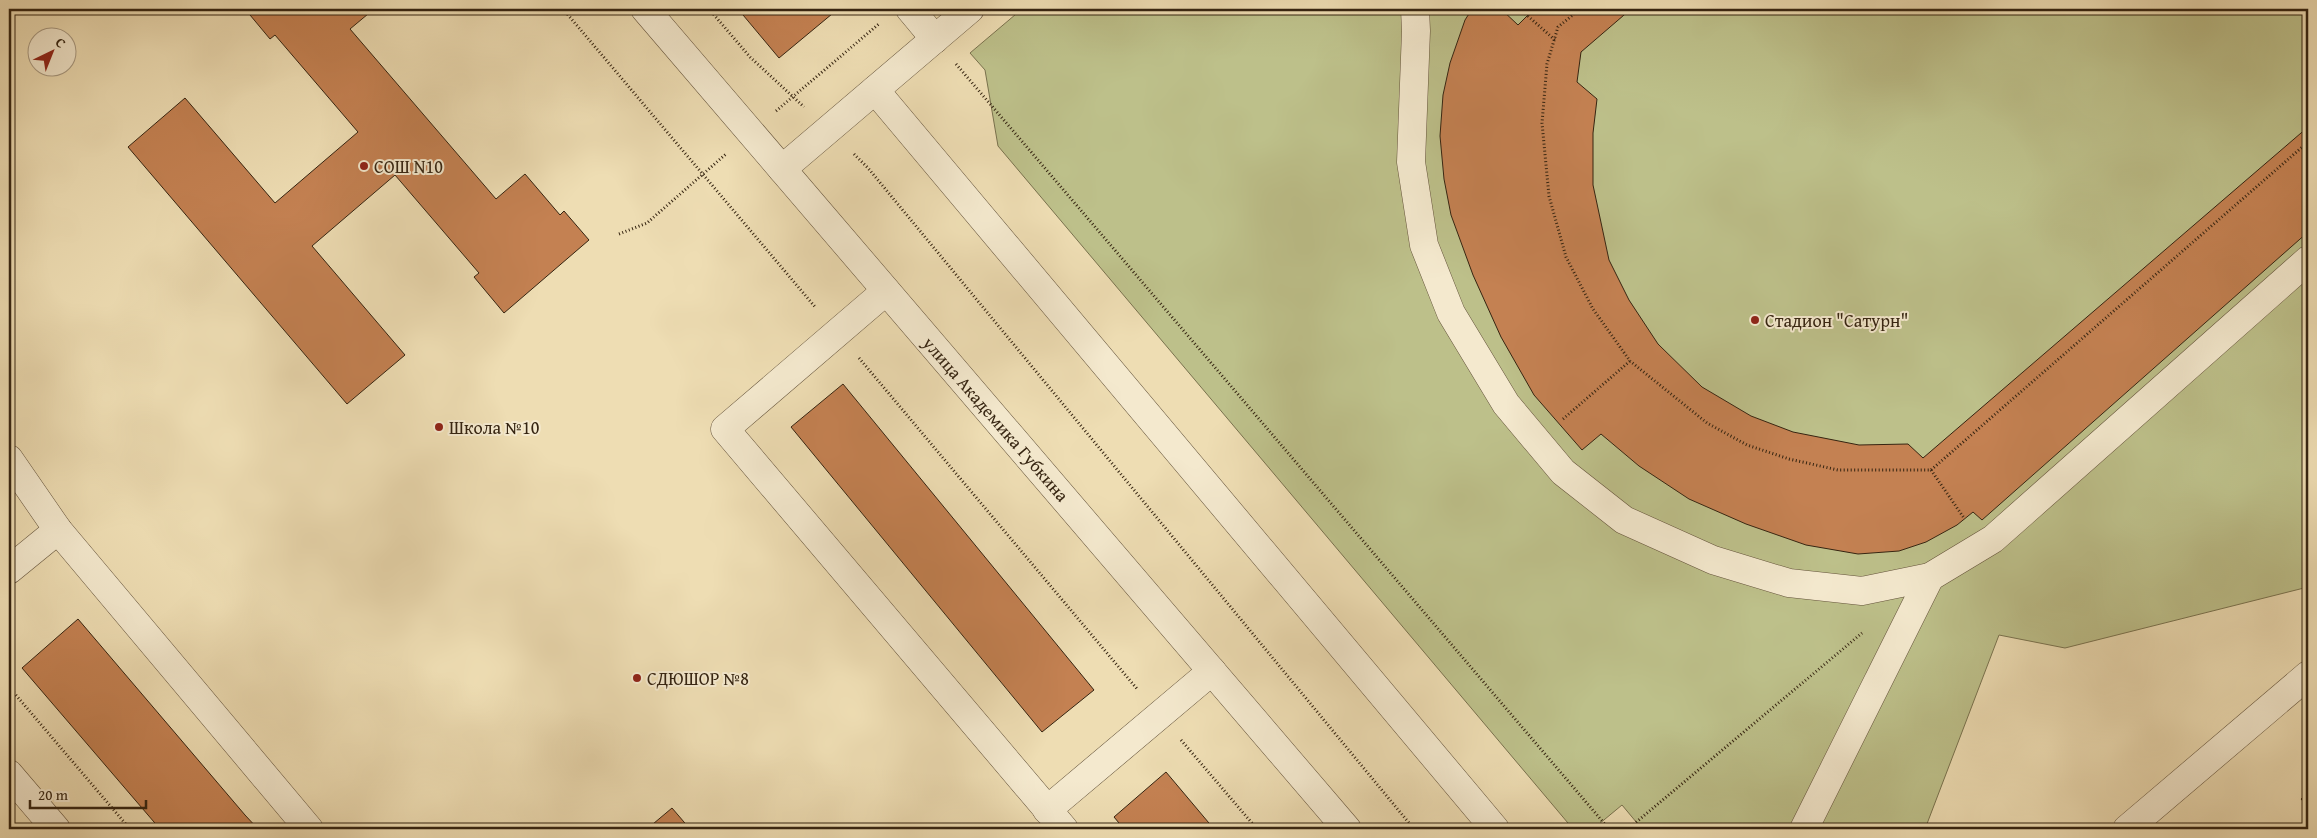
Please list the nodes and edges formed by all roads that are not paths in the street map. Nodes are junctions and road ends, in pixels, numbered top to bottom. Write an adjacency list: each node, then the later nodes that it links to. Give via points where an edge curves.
1 (644, 9): 7 (street, улица Академика Губкина)
2 (910, 9): 5 (street)
3 (970, 9): 5 (street)
4 (1415, 9): 13 (street, via 1411,162 1424,245 1451,314 1501,396 1563,472 1624,520 1713,560 1789,584 1862,591)
5 (935, 39): 6 (street)
6 (875, 90): 7 (street); 21 (street)
7 (782, 169): 9 (street, улица Академика Губкина)
8 (2308, 260): 13 (street, via 1993,539)
9 (886, 290): 14 (street, улица Академика Губкина); 17 (street, via 725,429)
10 (9, 459): 11 (street)
11 (58, 530): 12 (street); 19 (street)
12 (9, 570)
13 (1930, 577): 22 (street)
14 (1212, 671): 17 (street, via 1160,716); 20 (street, улица Академика Губкина)
15 (2308, 675): 23 (street)
16 (9, 774): 18 (street)
17 (1056, 820)
18 (56, 829)
19 (309, 829)
20 (1348, 829)
21 (1495, 829)
22 (1804, 829)
23 (2128, 829)

